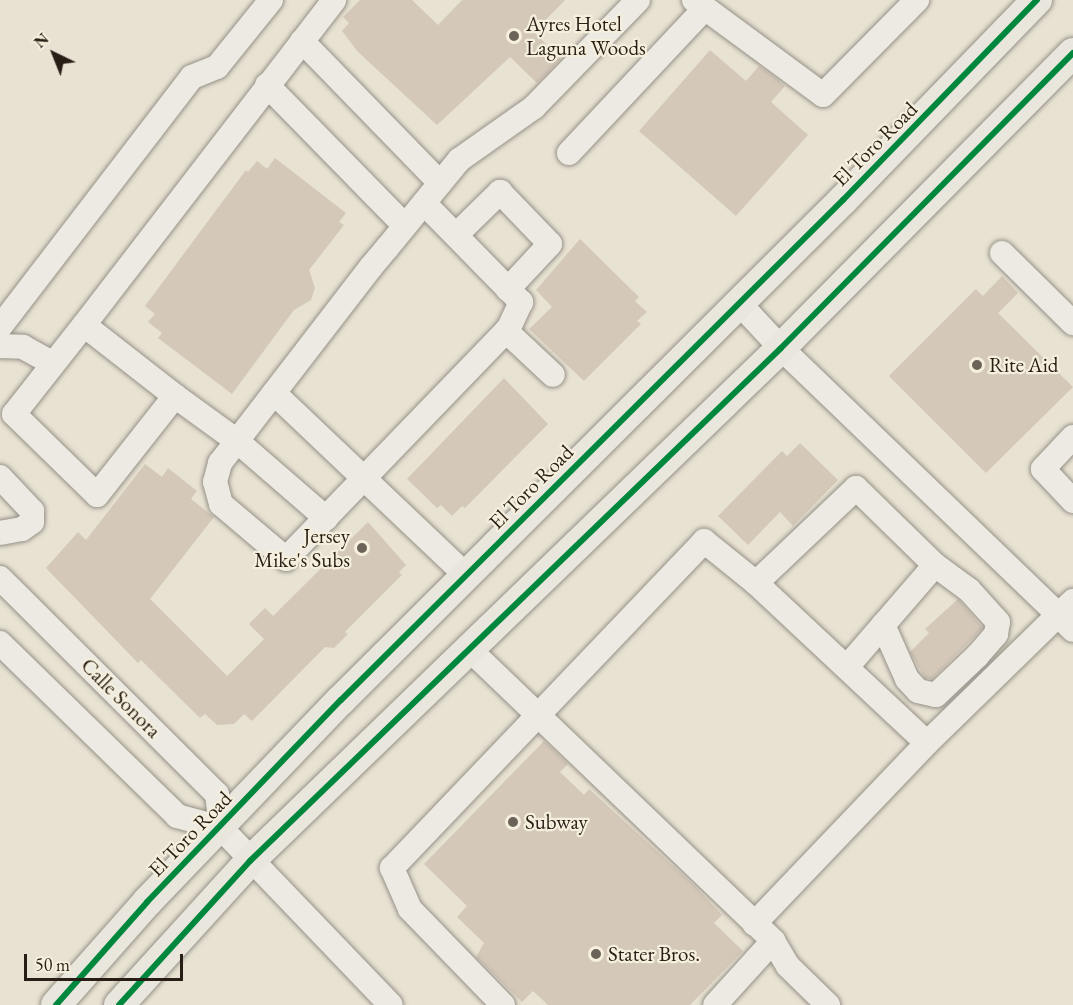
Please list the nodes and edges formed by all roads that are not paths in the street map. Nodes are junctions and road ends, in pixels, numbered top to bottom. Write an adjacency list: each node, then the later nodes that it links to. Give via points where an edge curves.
1 (271, 0): 20 (street, via 218,67 192,77)
2 (334, 0): 7 (street)
3 (638, 0): 11 (street, via 534,107 459,160)
4 (917, 0): 6 (street, via 823,95)
5 (1037, 0): 17 (main road, El Toro Road)
6 (699, 4): 10 (street)
7 (302, 41): 9 (street); 11 (street)
8 (1073, 53): 23 (main road)
9 (267, 85): 13 (street); 19 (street)
10 (568, 153)
11 (440, 183): 12 (street)
12 (424, 203): 13 (street); 14 (street)
13 (405, 226): 26 (street)
14 (456, 235): 16 (street); 16 (street, via 500,192 550,244)
15 (1002, 253): 18 (street)
16 (508, 289): 21 (street, via 521,302)
17 (739, 303): 23 (street); 36 (main road, El Toro Road)
18 (1073, 323)
19 (84, 325): 24 (street); 27 (street)
20 (0, 327)
21 (506, 331): 25 (street); 31 (street)
22 (0, 346): 24 (street, via 23,347)
23 (781, 348): 39 (street); 42 (main road)
24 (52, 363): 27 (street, via 14,414 97,495)
25 (554, 375)
26 (274, 393): 29 (street); 31 (street)
27 (175, 396): 29 (street)
28 (1073, 436): 32 (street, via 1043,469)
29 (237, 441): 33 (street); 33 (street, via 220,463 215,482 221,504 286,559)
30 (0, 477): 34 (street, via 32,511 32,522 22,529)
31 (364, 480): 33 (street); 36 (street)
32 (1073, 501)
33 (326, 518)
34 (0, 533)
35 (935, 565): 37 (street, via 856,488); 40 (street); 40 (street, via 963,585 998,622 996,634 977,656 936,695 918,691 907,679)
36 (466, 575): 46 (main road, El Toro Road)
37 (756, 583): 43 (street); 44 (street, via 704,541)
38 (4, 591): 46 (street, Calle Sonora, via 217,794)
39 (1068, 616): 45 (street)
40 (883, 625): 43 (street)
41 (0, 643): 46 (street, via 177,816)
42 (469, 649): 44 (street); 47 (main road)
43 (847, 667): 45 (street)
44 (537, 715): 48 (street); 53 (street, via 392,868 410,909)
45 (927, 743): 48 (street)
46 (221, 828): 47 (street); 50 (main road, El Toro Road, via 147,902)
47 (250, 861): 51 (main road); 52 (street)
48 (754, 924): 49 (street)
49 (773, 941): 54 (street); 55 (street, via 788,966)
50 (56, 1005)
51 (119, 1005)
52 (391, 1005)
53 (503, 1005)
54 (715, 1005)
55 (828, 1005)

